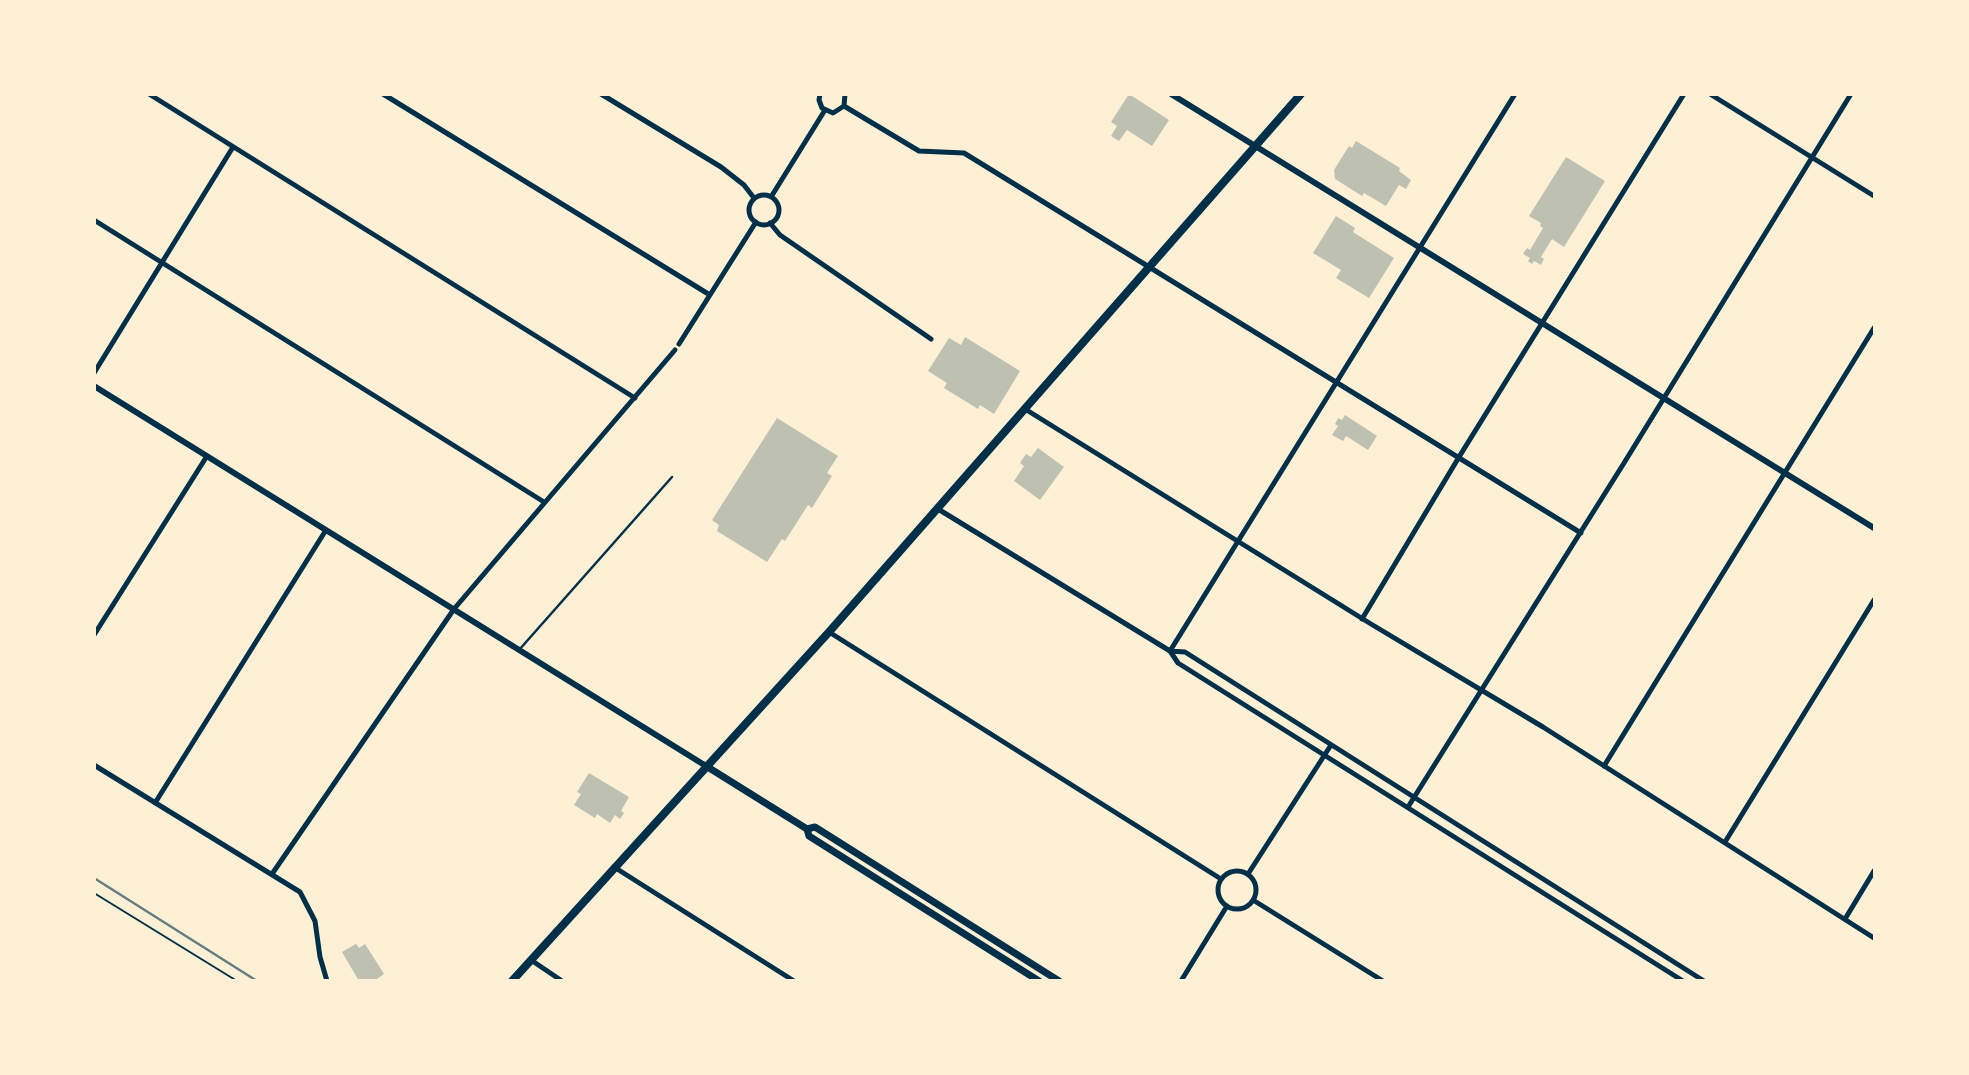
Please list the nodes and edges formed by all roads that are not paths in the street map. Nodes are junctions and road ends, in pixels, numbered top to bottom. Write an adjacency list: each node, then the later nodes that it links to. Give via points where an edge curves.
1 (149, 94): 16 (street)
2 (383, 94): 27 (street)
3 (601, 94): 20 (street, via 721,167)
4 (820, 94): 14 (street)
5 (845, 94): 13 (street)
6 (1171, 94): 12 (street)
7 (1301, 94): 15 (main road)
8 (1515, 94): 24 (street)
9 (1684, 94): 28 (street)
10 (1710, 94): 17 (street)
11 (1851, 94): 17 (street)
12 (1182, 97): 15 (street)
13 (844, 106): 14 (street, via 833,113); 26 (street, via 919,151 964,153)
14 (825, 110): 19 (street)
15 (1255, 146): 24 (street); 26 (main road)
16 (233, 147): 25 (street); 34 (street)
17 (1811, 157): 18 (street); 35 (street)
18 (1874, 196)
19 (771, 197): 20 (street); 23 (street, via 779,210)
20 (754, 198): 22 (street, via 748,211)
21 (94, 220): 25 (street)
22 (756, 222): 23 (street); 27 (street)
23 (771, 223): 30 (street, via 780,235)
24 (1421, 249): 28 (street); 32 (street)
25 (162, 263): 31 (street); 41 (street)
26 (1148, 267): 32 (street); 36 (main road)
27 (710, 295): 34 (street, via 677,347)
28 (1542, 323): 35 (street); 38 (street)
29 (1874, 328): 39 (street)
30 (931, 339)
31 (94, 373)
32 (1338, 383): 38 (street); 46 (street)
33 (94, 386): 37 (street)
34 (635, 398): 41 (street)
35 (1664, 399): 39 (street); 45 (street)
36 (1025, 408): 42 (main road); 46 (street)
37 (207, 456): 44 (street); 51 (street)
38 (1459, 457): 45 (street); 49 (street)
39 (1785, 473): 43 (street); 59 (street)
40 (672, 477): 52 (lane)
41 (544, 502): 48 (street)
42 (938, 509): 50 (main road); 53 (street)
43 (1874, 528)
44 (326, 530): 48 (street); 61 (street)
45 (1581, 533): 54 (street)
46 (1239, 542): 49 (street); 53 (street)
47 (1874, 600): 64 (street)
48 (454, 609): 52 (street); 67 (street)
49 (1362, 619): 54 (street)
50 (829, 632): 58 (main road); 69 (street)
51 (94, 635)
52 (519, 650): 58 (street)
53 (1170, 651): 55 (street, via 1185,652); 56 (street, via 1178,663)
54 (1482, 690): 59 (street); 60 (street)
55 (1331, 745): 56 (street); 60 (street)
56 (1325, 755): 62 (street); 68 (street)
57 (94, 765): 61 (street)
58 (706, 766): 63 (main road); 65 (main road)
59 (1604, 766): 64 (street)
60 (1414, 797): 62 (street); 71 (street)
61 (155, 803): 67 (street)
62 (1408, 807): 73 (street)
63 (807, 829): 81 (main road, via 809,836); 82 (main road, via 815,827)
64 (1725, 842): 74 (street)
65 (614, 867): 76 (main road); 80 (street)
66 (1874, 871): 74 (street)
67 (272, 874): 77 (street, via 300,892 315,920)
68 (1248, 874): 69 (street, via 1230,872); 70 (street, via 1255,883)
69 (1221, 879): 72 (street, via 1219,894)
70 (1253, 900): 72 (street, via 1238,909); 84 (street)
71 (1582, 902): 73 (street); 86 (street)
72 (1227, 906): 83 (street)
73 (1576, 912): 85 (street)
74 (1845, 919): 75 (street)
75 (1874, 938)
76 (531, 960): 78 (main road); 79 (street)
77 (327, 981)
78 (512, 981)
79 (562, 981)
80 (794, 981)
81 (1039, 981)
82 (1059, 981)
83 (1181, 981)
84 (1383, 981)
85 (1683, 981)
86 (1704, 981)

